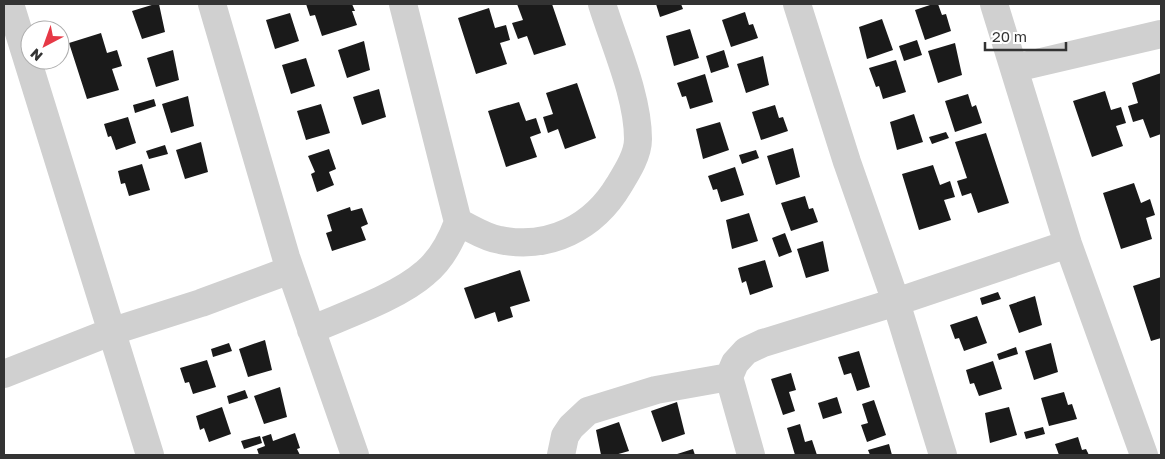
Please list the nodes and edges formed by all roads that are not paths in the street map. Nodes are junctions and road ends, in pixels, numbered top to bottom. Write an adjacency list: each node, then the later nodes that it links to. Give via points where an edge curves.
1 (212, 4): 11 (street)
2 (403, 4): 9 (street)
3 (602, 4): 9 (street, via 636,111 638,142 631,166 612,197 580,228 550,238 524,242 499,240)
4 (797, 4): 12 (street)
5 (994, 4): 8 (street)
6 (9, 13): 14 (street)
7 (1161, 34): 8 (street)
8 (1014, 68): 10 (street)
9 (458, 222): 13 (street, via 450,242 425,274 399,290)
10 (1068, 244): 12 (street); 22 (street)
11 (290, 270): 13 (street); 14 (street)
12 (896, 302): 16 (street, via 763,342 746,350); 21 (street)
13 (311, 330): 18 (street)
14 (112, 331): 15 (street); 17 (street)
15 (4, 374)
16 (729, 377): 19 (street, via 656,390 588,411 571,426); 20 (street)
17 (150, 455)
18 (355, 455)
19 (561, 455)
20 (751, 455)
21 (943, 455)
22 (1144, 455)

